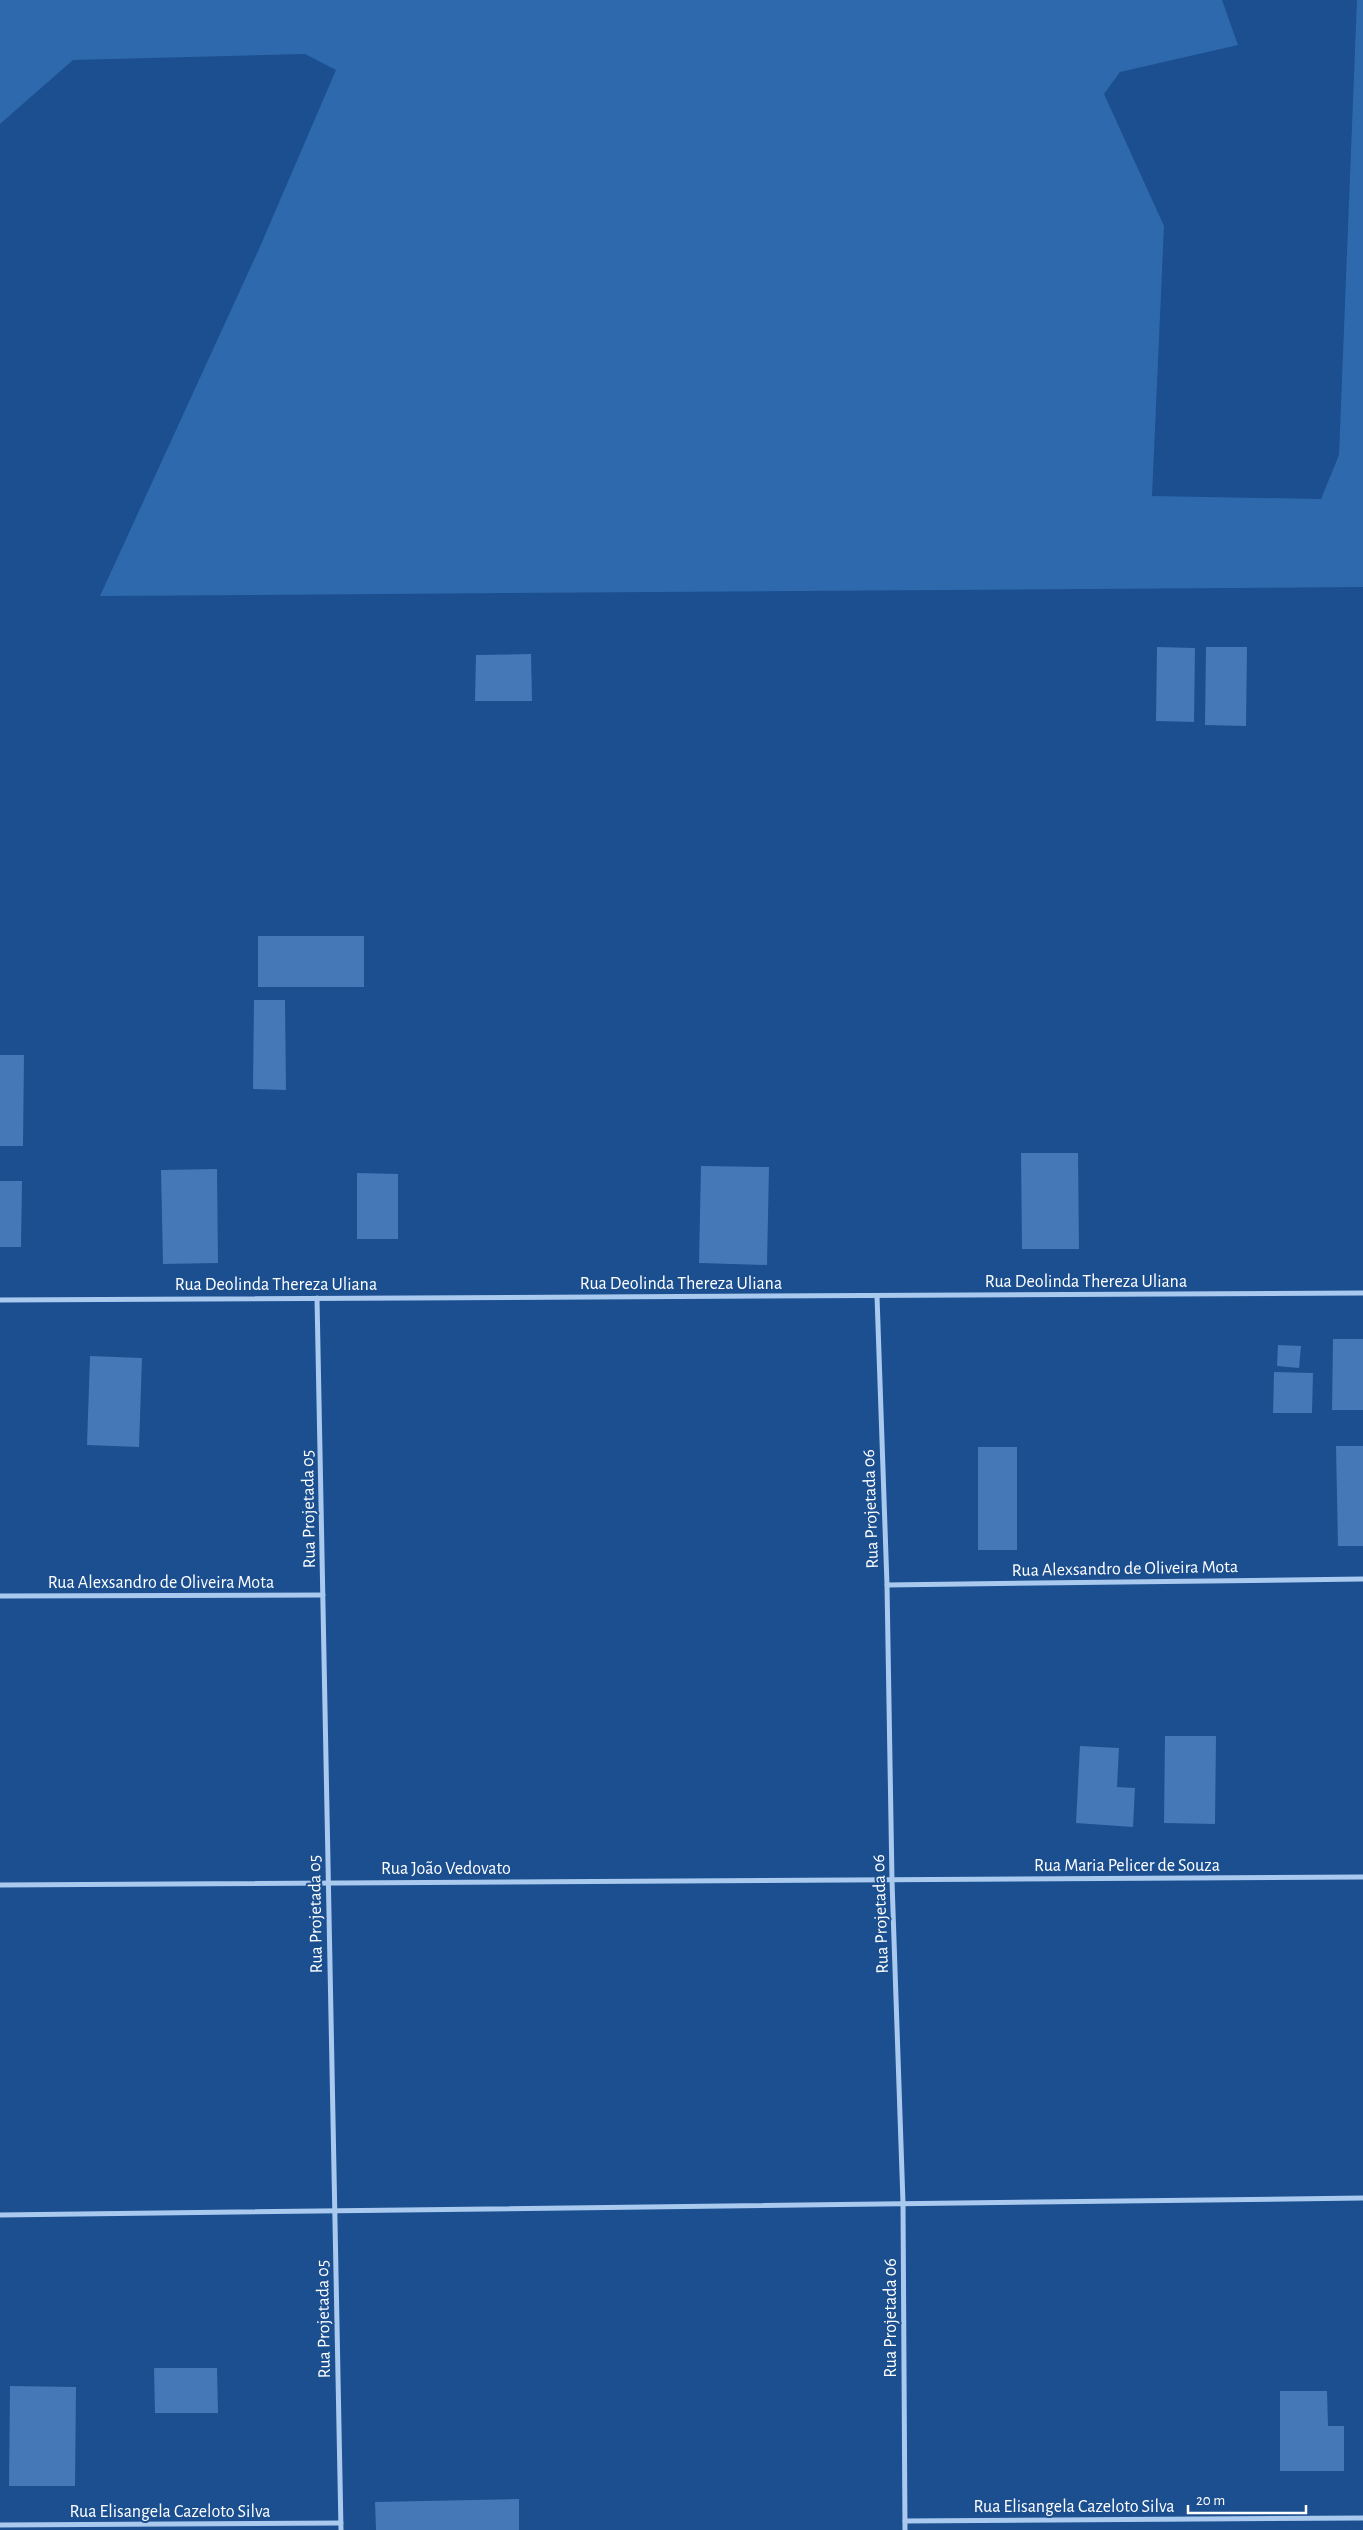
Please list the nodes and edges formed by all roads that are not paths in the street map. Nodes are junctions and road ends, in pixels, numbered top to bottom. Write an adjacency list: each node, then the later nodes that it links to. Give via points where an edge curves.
1 (1363, 1292): 2 (street, Rua Deolinda Thereza Uliana)
2 (877, 1296): 3 (street, Rua Deolinda Thereza Uliana); 6 (street, Rua Projetada 06)
3 (317, 1298): 4 (street, Rua Deolinda Thereza Uliana); 7 (street, Rua Projetada 05)
4 (0, 1300)
5 (1363, 1579): 6 (street, Rua Alexsandro de Oliveira Mota)
6 (887, 1585): 10 (street, Rua Projetada 06)
7 (323, 1595): 8 (street, Rua Alexsandro de Oliveira Mota); 11 (street, Rua Projetada 05)
8 (0, 1596)
9 (1363, 1877): 10 (street, Rua Maria Pelicer de Souza)
10 (892, 1881): 11 (street, Rua João Vedovato); 14 (street, Rua Projetada 06)
11 (329, 1882): 12 (street, Rua João Vedovato); 15 (street, Rua Projetada 05)
12 (0, 1885)
13 (1363, 2198): 14 (street)
14 (903, 2203): 15 (street); 18 (street, Rua Projetada 06)
15 (335, 2210): 16 (street); 19 (street, Rua Projetada 05)
16 (0, 2215)
17 (1363, 2518): 18 (street, Rua Elisangela Cazeloto Silva)
18 (905, 2520): 22 (street, Rua Projetada 06)
19 (341, 2524): 20 (street, Rua Elisangela Cazeloto Silva); 21 (street, Rua Projetada 05)
20 (0, 2525)
21 (341, 2530)
22 (905, 2530)

